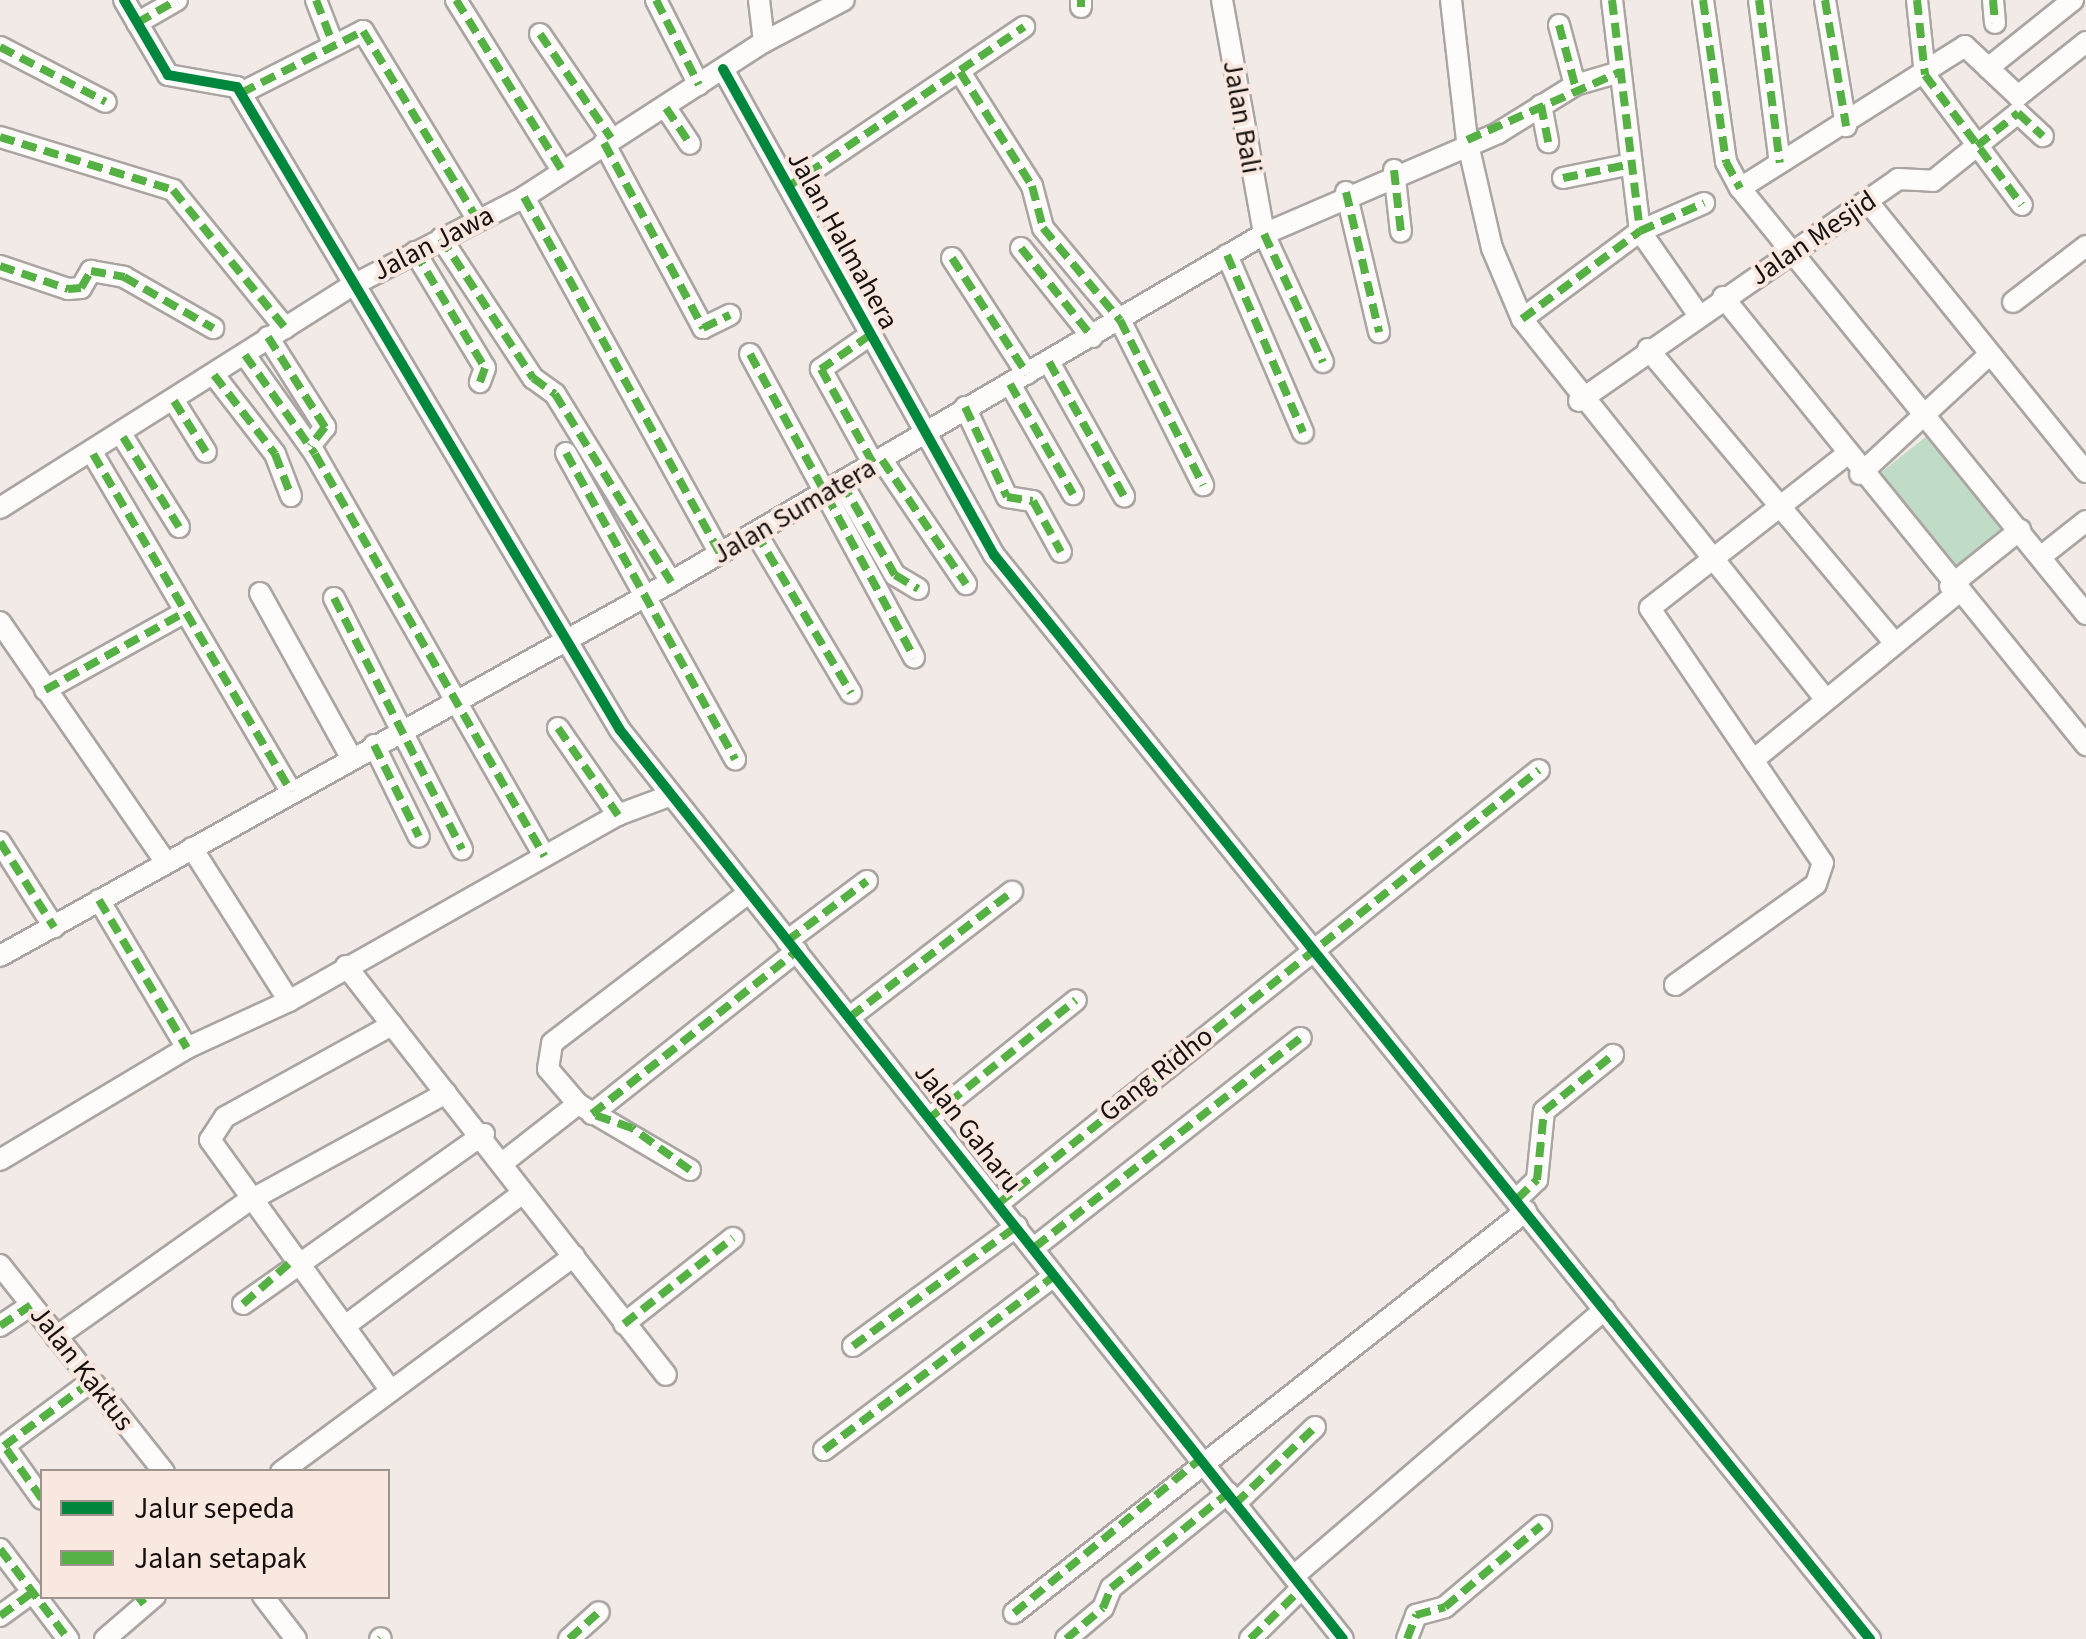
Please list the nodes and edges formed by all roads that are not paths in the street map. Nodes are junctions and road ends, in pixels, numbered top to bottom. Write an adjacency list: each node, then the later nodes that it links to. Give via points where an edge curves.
1 (124, 0): 18 (street)
2 (177, 0): 18 (street)
3 (316, 0): 25 (street)
4 (456, 0): 48 (street)
5 (656, 0): 33 (street)
6 (759, 0): 23 (street)
7 (844, 0): 23 (street, Jalan Jawa)
8 (1222, 0): 61 (street, Jalan Bali)
9 (1451, 0): 41 (street)
10 (1612, 0): 30 (street)
11 (1703, 0): 52 (street, via 1726,162)
12 (1759, 0): 46 (street)
13 (1825, 0): 38 (street)
14 (1918, 0): 31 (street)
15 (1993, 0): 19 (street)
16 (2074, 0): 17 (street); 27 (street)
17 (2086, 8)
18 (137, 23): 34 (street, via 168,74 188,84 230,79)
19 (1995, 23)
20 (1559, 25): 32 (street)
21 (1024, 27): 29 (street)
22 (540, 34): 42 (street)
23 (764, 42): 28 (street, Jalan Jawa)
24 (2086, 42): 27 (street, via 2018,96)
25 (334, 44): 34 (street); 58 (street, via 368,35)
26 (0, 47): 35 (street)
27 (1988, 68): 31 (street, via 1965,46)
28 (723, 70): 33 (street, Jalan Jawa); 51 (street, Jalan Halmahera)
29 (960, 72): 51 (street); 76 (street, via 1032,186 1043,228)
30 (1620, 72): 32 (street, Jalan Sumatera); 47 (street)
31 (1924, 75): 38 (street); 45 (street)
32 (1575, 84): 36 (street, Jalan Sumatera)
33 (699, 86): 37 (street, Jalan Jawa)
34 (241, 93): 70 (street, Jalan Gaharu)
35 (106, 102)
36 (1541, 104): 41 (street, Jalan Sumatera); 43 (street)
37 (666, 108): 42 (street, Jalan Jawa); 44 (street)
38 (1846, 126): 46 (street)
39 (0, 136): 78 (street, via 172,190)
40 (2044, 136): 45 (street, Jalan Mesjid, via 2018,113)
41 (1468, 140): 49 (street, Jalan Sumatera); 75 (street, via 1492,248)
42 (608, 141): 48 (street, Jalan Jawa); 73 (street, via 703,328)
43 (1548, 142)
44 (690, 144)
45 (1977, 146): 56 (street, Jalan Mesjid, via 1933,180 1905,177); 57 (street)
46 (1780, 163): 52 (street)
47 (1632, 164): 50 (street); 59 (street)
48 (561, 169): 54 (street, Jalan Jawa)
49 (1394, 170): 53 (street, Jalan Sumatera); 60 (street)
50 (1563, 178)
51 (789, 186): 80 (street, Jalan Halmahera)
52 (1740, 188): 67 (street)
53 (1346, 192): 61 (street, Jalan Sumatera); 79 (street)
54 (524, 197): 58 (street, Jalan Jawa); 121 (street)
55 (1704, 202): 59 (street)
56 (1868, 202): 67 (street, Jalan Mesjid); 85 (street)
57 (2022, 205)
58 (478, 220): 62 (street, Jalan Jawa)
59 (1640, 231): 74 (street); 75 (street)
60 (1401, 232)
61 (1264, 234): 66 (street, Jalan Sumatera); 87 (street, Jalan Bali)
62 (441, 238): 65 (street, Jalan Jawa); 124 (street, via 532,378 556,394)
63 (2086, 246): 72 (street)
64 (1022, 248): 81 (street)
65 (416, 252): 70 (street, Jalan Jawa); 90 (street, via 485,368)
66 (1227, 255): 76 (street, Jalan Sumatera); 97 (street)
67 (1792, 256): 71 (street, Jalan Mesjid); 95 (street)
68 (952, 258): 89 (street)
69 (0, 266): 77 (street, via 68,289 81,288 91,271 124,277)
70 (351, 286): 78 (street, Jalan Jawa); 134 (street, Jalan Gaharu)
71 (1723, 297): 74 (street, Jalan Mesjid); 104 (street)
72 (2013, 302)
73 (730, 314)
74 (1698, 314): 82 (street, Jalan Mesjid)
75 (1522, 319): 91 (street)
76 (1120, 320): 81 (street, Jalan Sumatera); 109 (street)
77 (213, 328)
78 (277, 332): 84 (street, Jalan Jawa); 100 (street, via 325,427)
79 (1379, 332)
80 (870, 336): 98 (street, Jalan Halmahera); 105 (street, via 821,368)
81 (1092, 337): 86 (street, Jalan Sumatera)
82 (1648, 348): 91 (street, Jalan Mesjid); 114 (street)
83 (750, 354): 110 (street)
84 (245, 355): 88 (street, Jalan Jawa); 94 (street)
85 (1987, 357): 95 (street); 106 (street)
86 (1049, 362): 89 (street, Jalan Sumatera); 113 (street)
87 (1323, 362)
88 (214, 375): 92 (street, Jalan Jawa); 96 (street)
89 (1019, 379): 93 (street, Jalan Sumatera); 111 (street)
90 (480, 382)
91 (1579, 401): 123 (street)
92 (174, 402): 99 (street, Jalan Jawa); 101 (street)
93 (965, 407): 98 (street, Jalan Sumatera); 120 (street, via 1007,497 1033,501)
94 (284, 410): 96 (street); 100 (street)
95 (1924, 412): 107 (street); 118 (street)
96 (256, 428): 112 (street)
97 (1303, 432)
98 (920, 434): 105 (street, Jalan Sumatera); 164 (street, Jalan Halmahera, via 994,555)
99 (123, 436): 103 (street, Jalan Jawa); 117 (street)
100 (310, 446): 140 (street)
101 (206, 452)
102 (566, 453): 129 (street)
103 (93, 454): 115 (street, Jalan Jawa); 131 (street)
104 (1846, 455): 107 (street); 114 (street)
105 (878, 462): 108 (street, Jalan Sumatera); 125 (street)
106 (2086, 472)
107 (1860, 474): 127 (street)
108 (842, 483): 110 (street, Jalan Sumatera); 126 (street, via 896,576)
109 (1203, 485)
110 (822, 494): 119 (street, Jalan Sumatera); 136 (street)
111 (1072, 494)
112 (291, 496)
113 (1124, 496)
114 (1781, 507): 123 (street); 135 (street)
115 (0, 508)
116 (2086, 522): 122 (street)
117 (179, 527)
118 (2020, 530): 122 (street); 127 (street)
119 (756, 533): 121 (street, Jalan Sumatera); 138 (street)
120 (1061, 552)
121 (720, 554): 124 (street, Jalan Sumatera)
122 (2043, 556): 132 (street)
123 (1713, 560): 139 (street); 146 (street, via 1650,608)
124 (671, 582): 129 (street, Jalan Sumatera)
125 (966, 584)
126 (918, 589)
127 (1953, 590): 135 (street); 143 (street)
128 (260, 593): 145 (street)
129 (648, 596): 134 (street, Jalan Sumatera); 147 (street)
130 (334, 598): 141 (street)
131 (185, 612): 137 (street); 149 (street)
132 (2086, 614)
133 (0, 622): 137 (street)
134 (562, 641): 140 (street, Jalan Sumatera); 150 (street, Jalan Gaharu)
135 (1896, 643): 139 (street)
136 (914, 657)
137 (45, 690): 157 (street)
138 (850, 693)
139 (1823, 696): 146 (street)
140 (454, 702): 141 (street, Jalan Sumatera); 156 (street)
141 (402, 728): 144 (street, Jalan Sumatera); 155 (street)
142 (558, 728): 151 (street)
143 (2086, 745)
144 (374, 746): 145 (street, Jalan Sumatera); 152 (street)
145 (351, 757): 149 (street, Jalan Sumatera)
146 (1756, 757): 167 (street, via 1822,874)
147 (734, 759)
148 (1539, 770): 164 (street, Gang Ridho)
149 (291, 791): 154 (street, Jalan Sumatera)
150 (669, 796): 151 (street); 160 (street, Jalan Gaharu)
151 (618, 815): 156 (street)
152 (419, 837)
153 (0, 842): 162 (street)
154 (192, 848): 157 (street, Jalan Sumatera); 169 (street)
155 (462, 850)
156 (544, 856): 166 (street)
157 (164, 860): 161 (street, Jalan Sumatera)
158 (867, 881): 163 (street)
159 (1012, 892): 170 (street)
160 (746, 894): 163 (street, Jalan Gaharu); 176 (street, via 552,1043 548,1068)
161 (98, 900): 162 (street, Jalan Sumatera); 173 (street)
162 (54, 927): 165 (street, Jalan Sumatera)
163 (792, 946): 170 (street, Jalan Gaharu); 176 (street)
164 (1315, 947): 184 (street, Gang Ridho); 185 (street, Jalan Halmahera)
165 (0, 956)
166 (346, 966): 169 (street); 171 (street)
167 (1675, 985)
168 (1076, 1000): 177 (street)
169 (289, 1001): 173 (street)
170 (850, 1017): 177 (street, Jalan Gaharu)
171 (392, 1025): 175 (street); 183 (street, via 214,1128 211,1144)
172 (1302, 1038): 188 (street)
173 (187, 1048): 179 (street)
174 (1613, 1055): 185 (street, via 1544,1110 1537,1180)
175 (446, 1093): 178 (street); 183 (street)
176 (586, 1109): 180 (street); 181 (street, via 632,1128)
177 (931, 1117): 184 (street, Jalan Gaharu)
178 (484, 1134): 180 (street); 190 (street)
179 (0, 1160)
180 (505, 1162): 182 (street)
181 (690, 1170)
182 (523, 1193): 189 (street); 198 (street)
183 (248, 1202): 190 (street); 199 (street)
184 (1000, 1203): 186 (street, Jalan Gaharu)
185 (1522, 1205): 195 (street, Jalan Halmahera); 206 (street)
186 (1016, 1226): 188 (street, Jalan Gaharu); 200 (street)
187 (733, 1238): 196 (street)
188 (1035, 1247): 192 (street, Jalan Gaharu)
189 (574, 1256): 196 (street); 203 (street)
190 (292, 1261): 194 (street); 198 (street)
191 (0, 1265): 193 (street, Jalan Kaktus)
192 (1054, 1277): 205 (street); 206 (street, Jalan Gaharu)
193 (31, 1304): 197 (street); 199 (street, Jalan Kaktus)
194 (243, 1304)
195 (1605, 1310): 213 (street); 228 (street, Jalan Halmahera)
196 (624, 1324): 201 (street)
197 (0, 1326)
198 (345, 1326): 203 (street)
199 (56, 1336): 202 (street, Jalan Kaktus)
200 (853, 1346)
201 (666, 1375)
202 (92, 1381): 207 (street, Jalan Kaktus); 209 (street, via 4,1446)
203 (389, 1388): 208 (street)
204 (1315, 1427): 210 (street)
205 (824, 1450)
206 (1200, 1460): 210 (street, Jalan Gaharu); 218 (street)
207 (162, 1469)
208 (285, 1469)
209 (40, 1496)
210 (1232, 1498): 213 (street, Jalan Gaharu); 225 (street, via 1111,1588 1104,1608)
211 (1541, 1526): 227 (street, via 1445,1607 1416,1615)
212 (0, 1548): 214 (street)
213 (1298, 1582): 220 (street, Jalan Gaharu); 226 (street)
214 (30, 1594): 219 (street); 221 (street)
215 (146, 1599): 222 (street)
216 (265, 1599): 223 (street)
217 (599, 1612): 224 (street)
218 (1014, 1613)
219 (0, 1616)
220 (1340, 1638)
221 (68, 1639)
222 (105, 1639)
223 (296, 1639)
224 (569, 1639)
225 (1066, 1639)
226 (1250, 1639)
227 (1406, 1639)
228 (1870, 1639)

